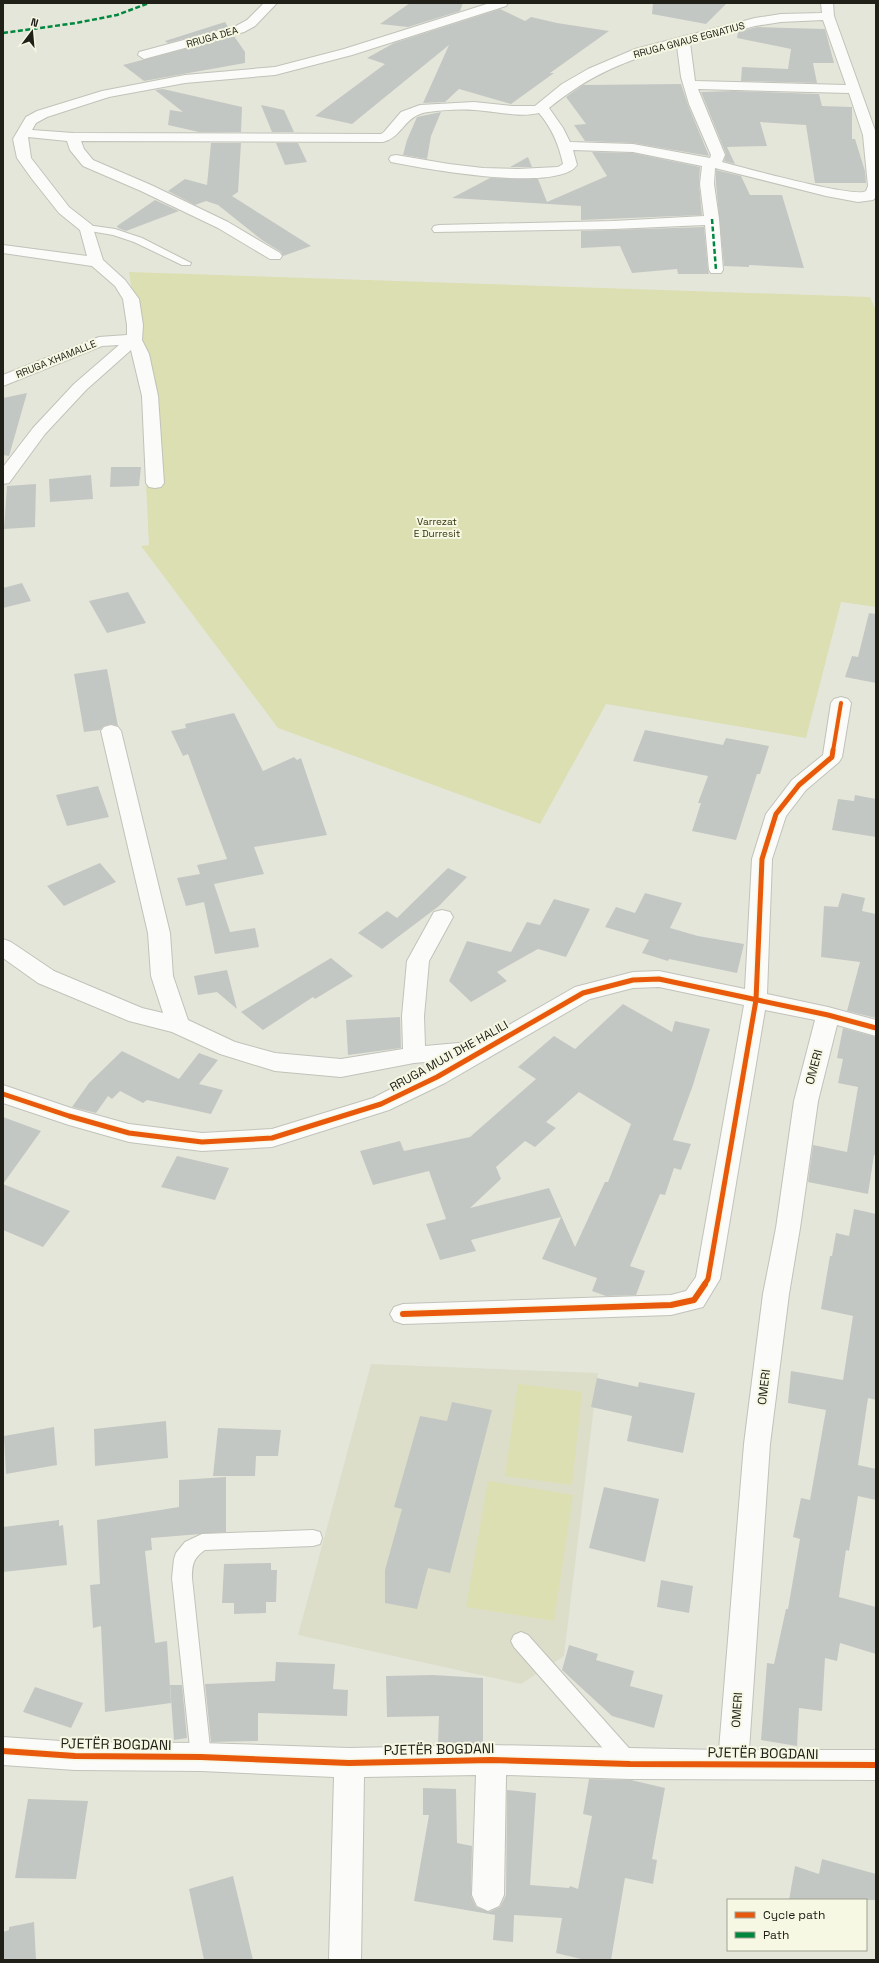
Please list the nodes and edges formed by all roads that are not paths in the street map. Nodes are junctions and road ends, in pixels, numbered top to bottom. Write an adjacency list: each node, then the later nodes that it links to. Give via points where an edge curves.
1 (271, 3): 5 (street, RRUGA DEA, via 251,23 240,29)
2 (502, 3): 9 (street, via 348,52 275,71 185,79 107,94 42,114 31,120)
3 (827, 9): 4 (street, RRUGA GNAUS EGNATIUS, via 761,21); 7 (street)
4 (683, 40): 6 (street); 8 (street, RRUGA GNAUS EGNATIUS, via 639,52 593,72 567,86)
5 (144, 55)
6 (690, 85): 7 (street); 14 (street, via 718,155 716,160)
7 (853, 89): 10 (street)
8 (542, 108): 11 (street, via 527,111 474,106 425,108 406,115 389,135 377,139); 12 (street, via 552,118)
9 (23, 134): 11 (street); 16 (street, via 20,140 24,158 64,210)
10 (873, 135): 14 (street, via 875,186 868,197 858,198 826,192)
11 (73, 137): 19 (street, via 77,150 88,163 223,225)
12 (566, 146): 13 (street, via 570,165 556,172 470,173); 14 (street, via 633,148)
13 (396, 159)
14 (710, 163): 15 (street, via 706,170 706,178)
15 (712, 219): 17 (street, via 613,225); 22 (street)
16 (87, 228): 20 (street); 21 (lane, via 115,232 138,240)
17 (438, 229)
18 (3, 249): 20 (street)
19 (275, 256)
20 (96, 262): 23 (street, via 120,283 131,299 135,325)
21 (186, 263)
22 (716, 270)
23 (134, 340): 24 (street, RRUGA XHAMALLE, via 105,340); 25 (street, via 80,387 39,431); 26 (street, via 141,354 150,396)
24 (3, 381)
25 (3, 479)
26 (155, 483)
27 (841, 703): 31 (street, via 832,757 799,785 776,814 762,859)
28 (111, 731): 33 (street, via 159,933 162,976)
29 (442, 917): 36 (street, via 418,961 413,1016)
30 (3, 947): 33 (street, via 46,977 137,1015)
31 (756, 1000): 32 (street, RRUGA MUJI DHE HALILI); 35 (street, RRUGA MUJI DHE HALILI, via 659,979 633,980 583,993); 38 (street, via 708,1279 694,1300 671,1305)
32 (828, 1015): 34 (street, RRUGA MUJI DHE HALILI); 46 (street, OMERI, via 806,1101 788,1228 774,1302 757,1444)
33 (178, 1025): 36 (street, via 228,1048 275,1062 340,1068)
34 (876, 1028)
35 (485, 1048): 36 (street); 37 (street, RRUGA MUJI DHE HALILI, via 437,1077 381,1104 272,1138 202,1142 129,1134)
36 (414, 1055)
37 (3, 1094)
38 (403, 1314)
39 (314, 1538): 42 (lane, via 202,1542 192,1548 183,1559 182,1578)
40 (521, 1641): 45 (lane)
41 (3, 1751): 42 (street, PJETËR BOGDANI, via 75,1756)
42 (201, 1757): 44 (street, PJETËR BOGDANI)
43 (491, 1760): 44 (street, PJETËR BOGDANI); 45 (street, PJETËR BOGDANI); 48 (street)
44 (349, 1763): 49 (street)
45 (630, 1764): 46 (street, PJETËR BOGDANI)
46 (733, 1765): 47 (street, PJETËR BOGDANI)
47 (876, 1765)
48 (488, 1895)
49 (345, 1960)

